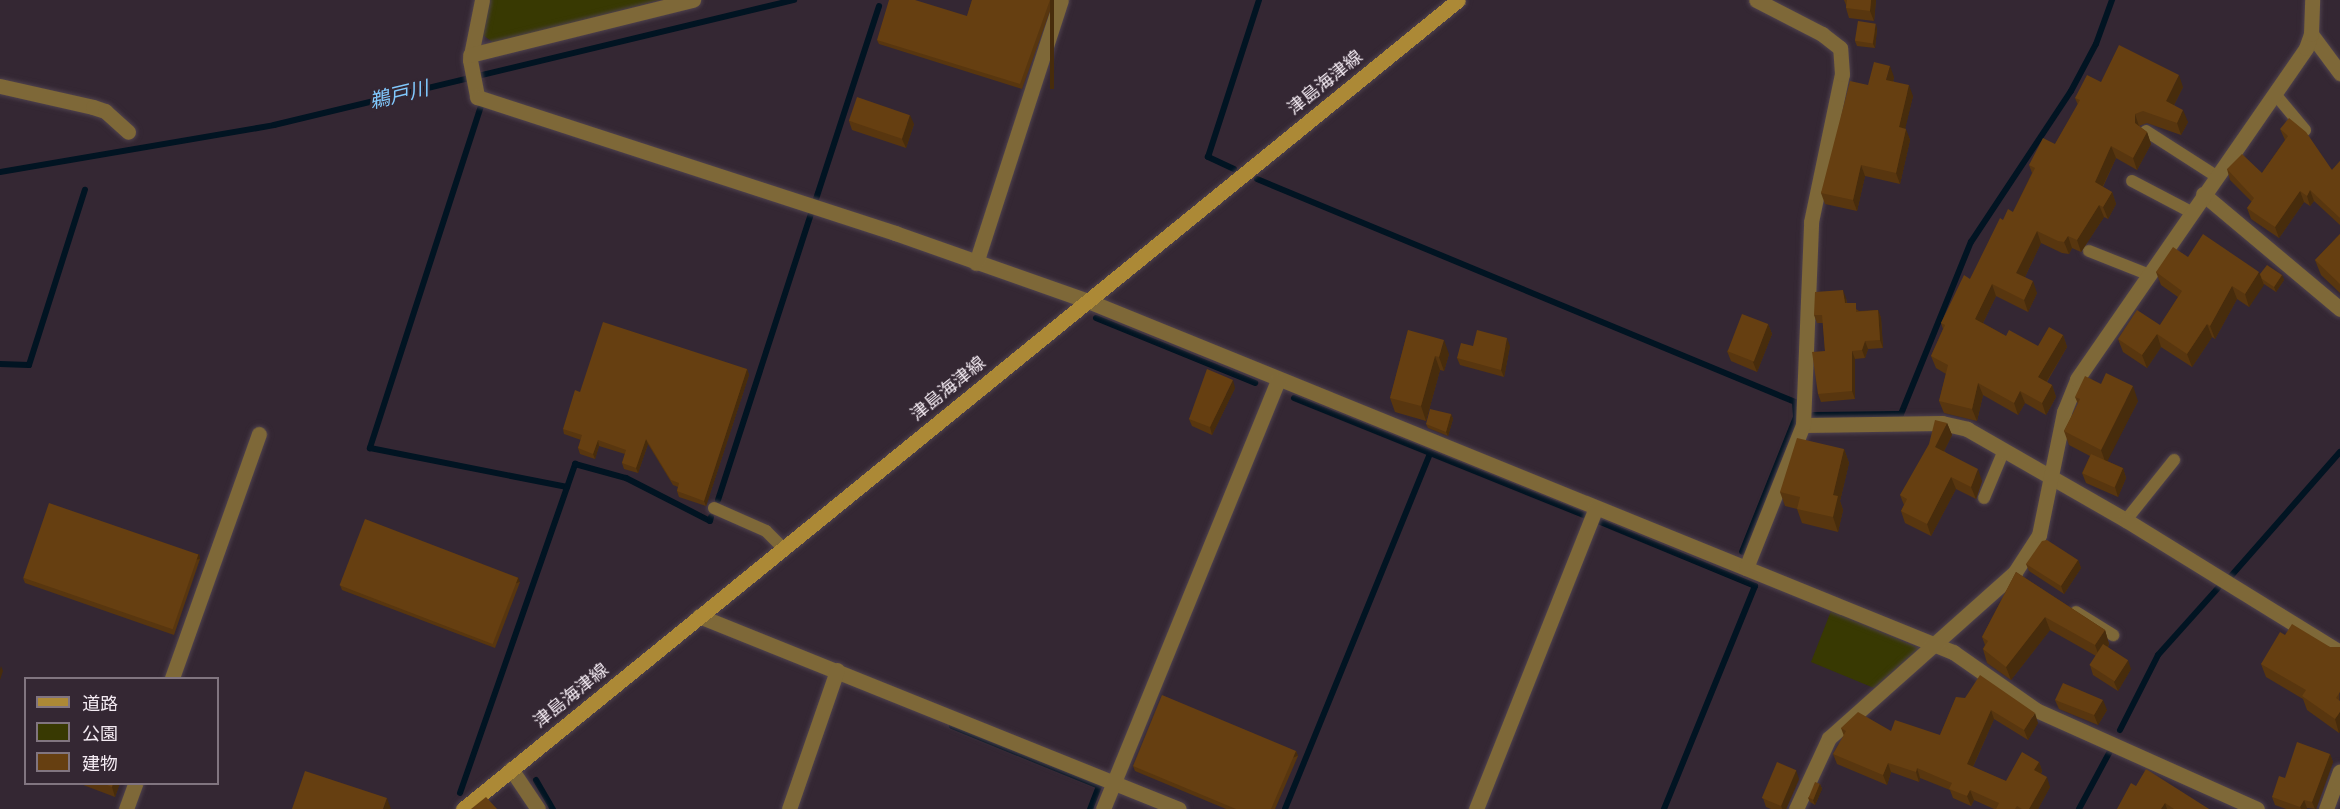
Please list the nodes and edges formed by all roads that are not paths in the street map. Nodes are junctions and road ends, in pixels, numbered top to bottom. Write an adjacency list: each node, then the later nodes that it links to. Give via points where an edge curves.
1 (482, 0): 8 (street)
2 (693, 0): 8 (street)
3 (1061, 0): 20 (street)
4 (1458, 0): 22 (main road, 津島海津線)
5 (1756, 0): 25 (street, via 1822,34 1839,48 1839,99 1811,222)
6 (2312, 0): 7 (street)
7 (2311, 34): 9 (street); 11 (street)
8 (470, 58): 20 (street, via 477,98)
9 (2340, 73)
10 (0, 86): 14 (street, via 105,111)
11 (2275, 94): 12 (lane); 15 (street)
12 (2305, 130)
13 (2146, 131): 15 (lane)
14 (128, 132)
15 (2216, 176): 17 (street)
16 (2132, 182): 18 (lane)
17 (2203, 194): 18 (street); 23 (street)
18 (2191, 212): 21 (street)
19 (2089, 251): 21 (lane)
20 (976, 263): 22 (street)
21 (2147, 274): 29 (street, via 2077,379 2064,412)
22 (1088, 301): 24 (street); 34 (main road, 津島海津線)
23 (2340, 309)
24 (1278, 381): 32 (street); 45 (street)
25 (1803, 425): 27 (street, via 1942,423 1967,429); 35 (street)
26 (259, 434): 42 (street)
27 (2004, 450): 29 (street); 30 (lane)
28 (2174, 460): 33 (lane)
29 (2051, 477): 33 (street); 39 (street, via 2039,535 2020,575)
30 (1984, 498)
31 (714, 508): 34 (lane, via 766,531)
32 (1596, 508): 35 (street); 53 (street)
33 (2126, 520): 40 (street)
34 (782, 547): 37 (main road, 津島海津線)
35 (1746, 567): 39 (street)
36 (2064, 604): 38 (lane)
37 (699, 616): 41 (street); 43 (main road, 津島海津線)
38 (2113, 635)
39 (1932, 643): 54 (street, via 1829,738); 55 (street, via 1953,652 2036,710)
40 (2340, 652)
41 (837, 670): 45 (street); 50 (street)
42 (172, 677)
43 (511, 769): 48 (main road, 津島海津線); 49 (street)
44 (2340, 771): 56 (street)
45 (1114, 782): 51 (street); 52 (street)
46 (134, 785): 47 (street)
47 (126, 809)
48 (463, 809)
49 (538, 809)
50 (789, 809)
51 (1103, 809)
52 (1179, 809)
53 (1476, 809)
54 (1796, 809)
55 (2258, 809)
56 (2326, 809)

